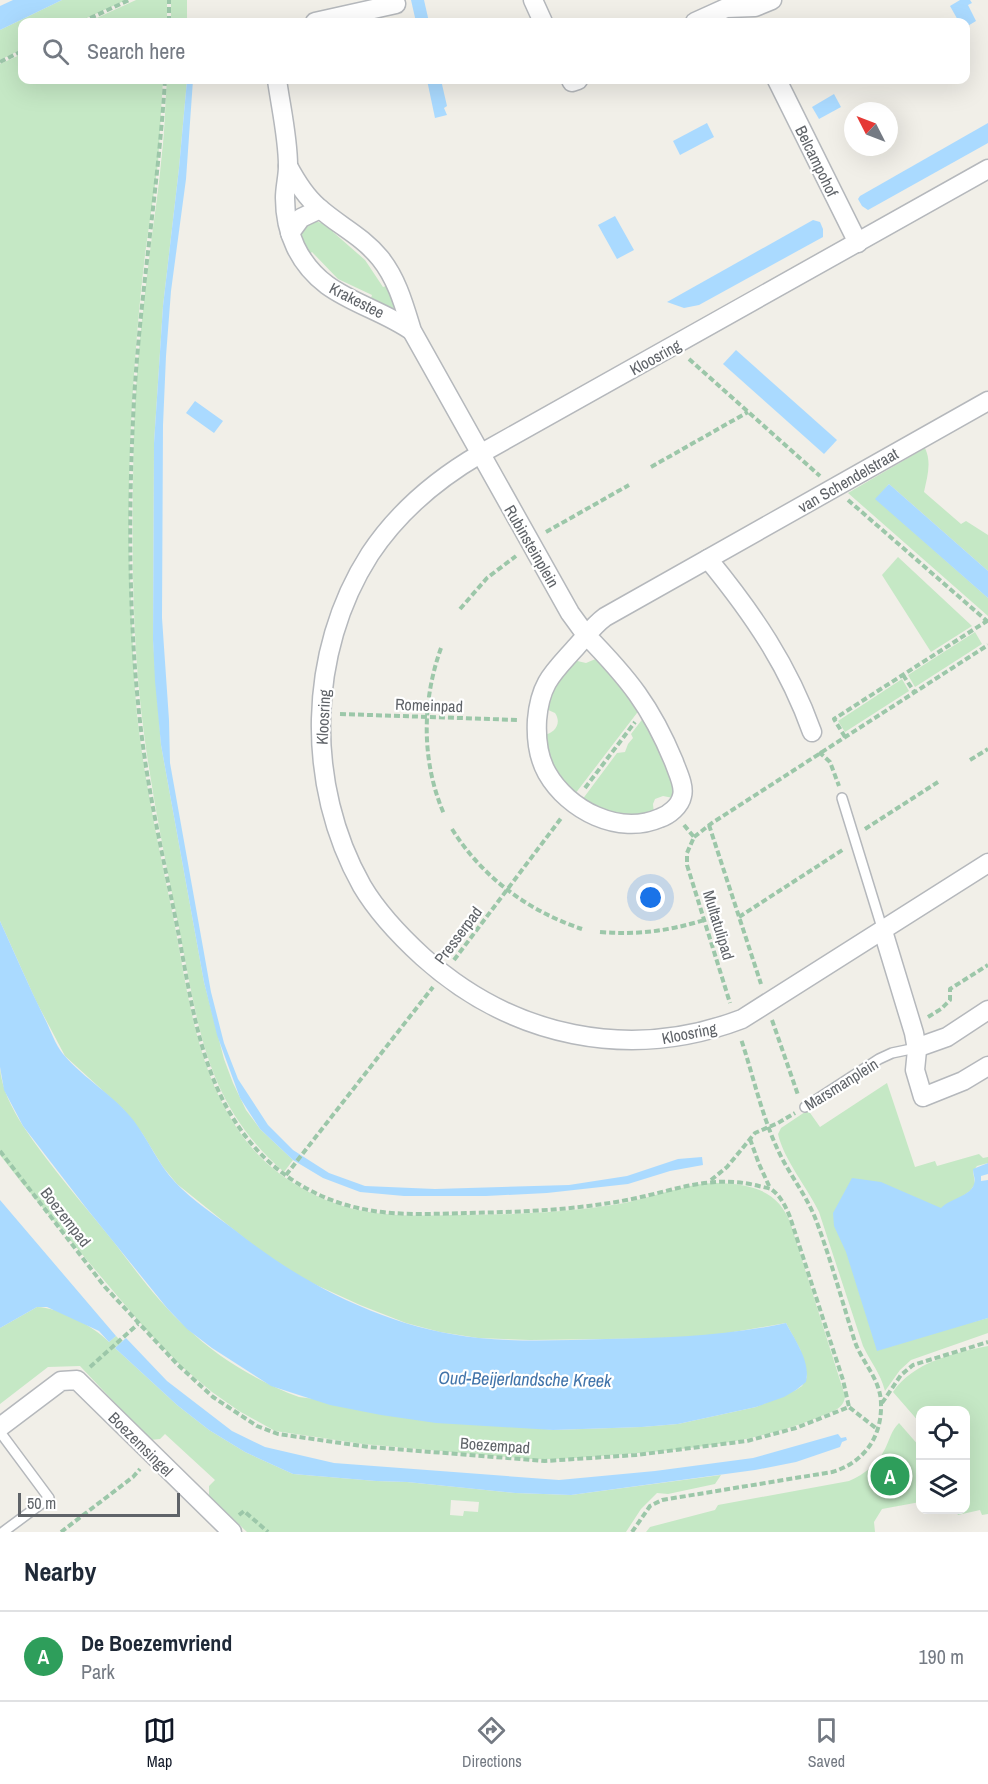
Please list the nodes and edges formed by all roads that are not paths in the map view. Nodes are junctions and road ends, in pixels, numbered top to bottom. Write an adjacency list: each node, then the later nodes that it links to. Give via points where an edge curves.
1 (532, 0): 6 (street)
2 (772, 0): 4 (street)
3 (396, 4): 5 (street)
4 (743, 10): 7 (street, via 726,8)
5 (333, 18)
6 (541, 18)
7 (704, 18)
8 (278, 84): 10 (street, Krakestee)
9 (779, 84): 14 (street, Belcampohof)
10 (288, 166): 12 (street, Krakestee); 13 (street, Krakestee, via 285,198)
11 (988, 169): 14 (street, Kloosring)
12 (320, 209): 13 (street, via 301,218); 15 (street, Krakestee, via 356,234 380,258 402,297)
13 (290, 233): 15 (street, Krakestee, via 303,261 325,283)
14 (858, 243): 17 (street, Kloosring)
15 (412, 331): 17 (street, Krakestee)
16 (988, 401): 18 (street, van Schendelstraat)
17 (480, 454): 19 (street, Rubinsteinplein); 23 (street, Kloosring, via 454,469 415,501 370,554 337,627 326,671 320,741 327,790 350,860 382,915 443,974 479,998 544,1027 620,1040 665,1039 736,1021)
18 (708, 559): 19 (street, van Schendelstraat, via 605,617); 20 (street, via 767,638)
19 (586, 635): 19 (street, Rubinsteinplein, via 557,666 540,702 537,721 543,764 573,802 596,816 626,825 662,818 682,798 683,790 667,747 647,707 623,673)
20 (812, 732)
21 (842, 798): 23 (lane)
22 (988, 863): 23 (street, Kloosring)
23 (883, 931): 25 (street)
24 (988, 1010): 25 (street, Marsmanplein, via 947,1037)
25 (916, 1048): 26 (street, via 915,1070 923,1097); 27 (lane, Marsmanplein, via 879,1059)
26 (988, 1066)
27 (805, 1107)
28 (0, 1429): 29 (street, Boezemsingel, via 61,1381 77,1380); 30 (lane, via 49,1498)
29 (223, 1529)
30 (3, 1532)

